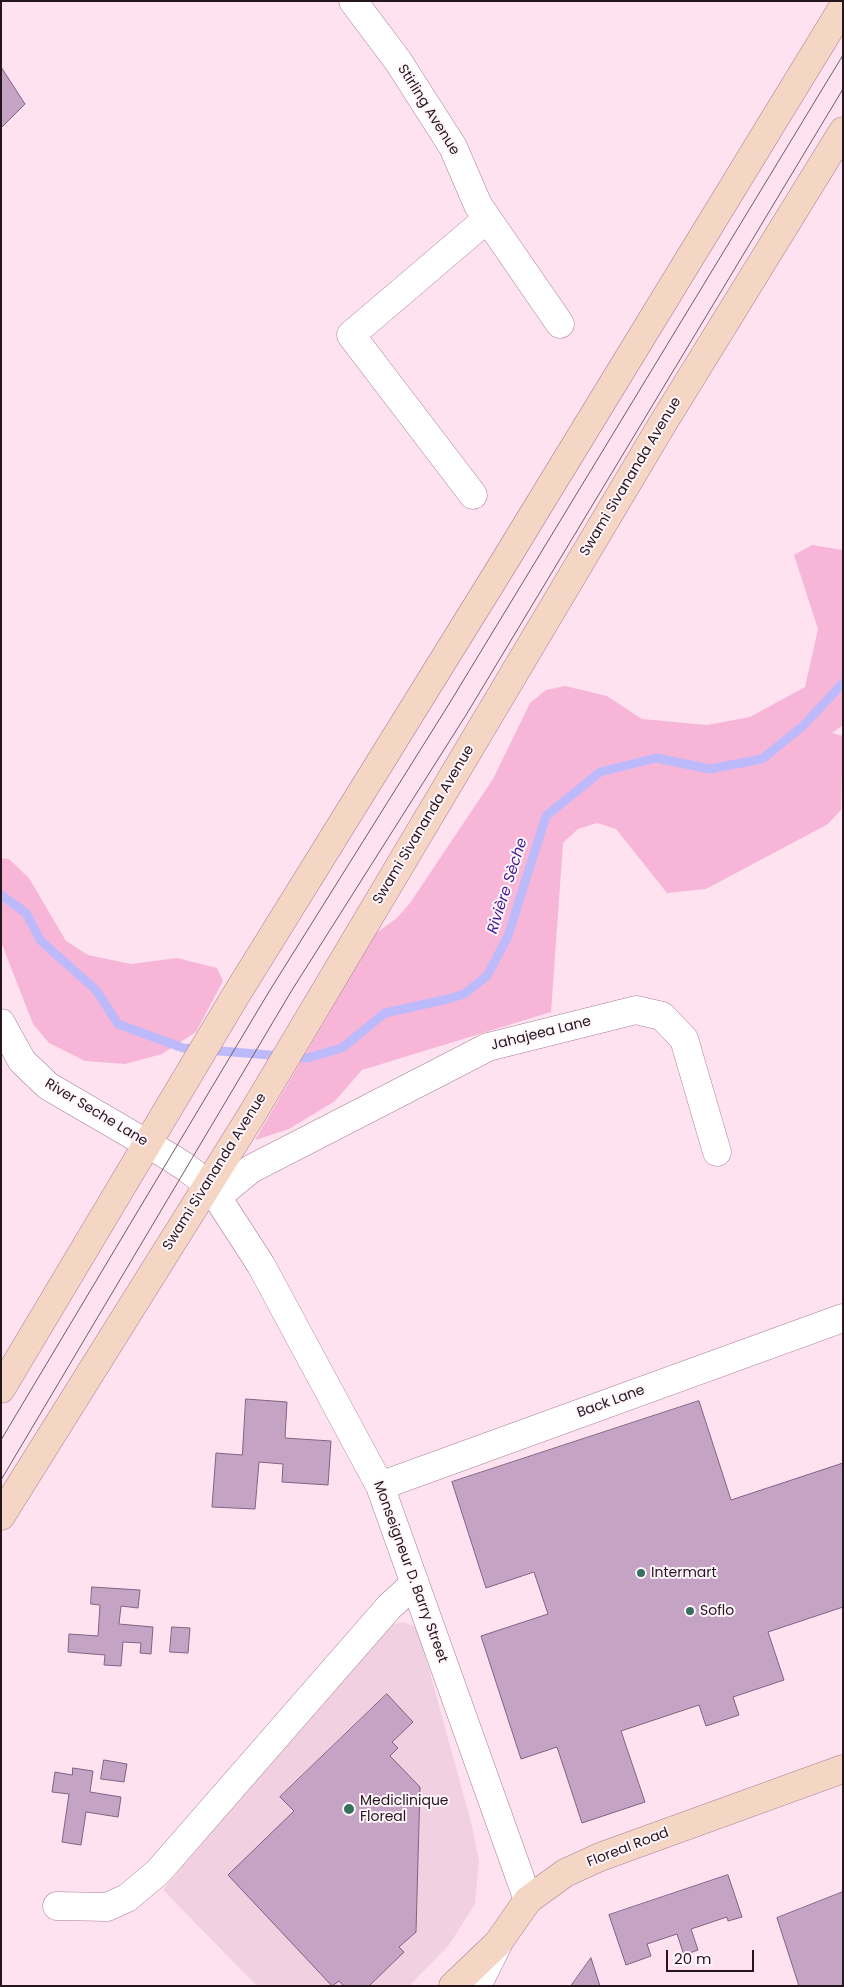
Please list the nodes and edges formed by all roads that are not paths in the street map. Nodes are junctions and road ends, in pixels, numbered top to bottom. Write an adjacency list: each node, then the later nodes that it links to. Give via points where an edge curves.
1 (353, 1): 4 (street, Stirling Avenue, via 398,61 453,147)
2 (843, 7): 8 (street)
3 (843, 131): 10 (street, Swami Sivananda Avenue, via 660,428 322,994 251,1116)
4 (487, 219): 5 (street, Stirling Avenue); 6 (street, via 351,334)
5 (560, 324)
6 (473, 495)
7 (1, 1023): 8 (street, River Seche Lane, via 22,1061 48,1086)
8 (147, 1143): 10 (street, River Seche Lane, via 187,1168); 12 (street)
9 (717, 1152): 10 (street, Jahajeea Lane, via 684,1039 662,1016 636,1010 488,1047)
10 (212, 1191): 13 (street, Monseigneur D. Barry Street, via 261,1265); 14 (street, Swami Sivananda Avenue)
11 (843, 1318): 13 (street, Back Lane)
12 (1, 1389)
13 (380, 1486): 15 (street, Monseigneur D. Barry Street)
14 (1, 1516)
15 (415, 1583): 17 (street, Monseigneur D. Barry Street); 18 (street, via 389,1607 158,1872 127,1898 107,1906)
16 (843, 1769): 17 (street, Floreal Road, via 600,1857 565,1873)
17 (528, 1900): 19 (street, Floreal Road)
18 (57, 1906)
19 (498, 1942): 20 (street, Floreal Road); 21 (street)
20 (453, 1986)
21 (477, 1986)

